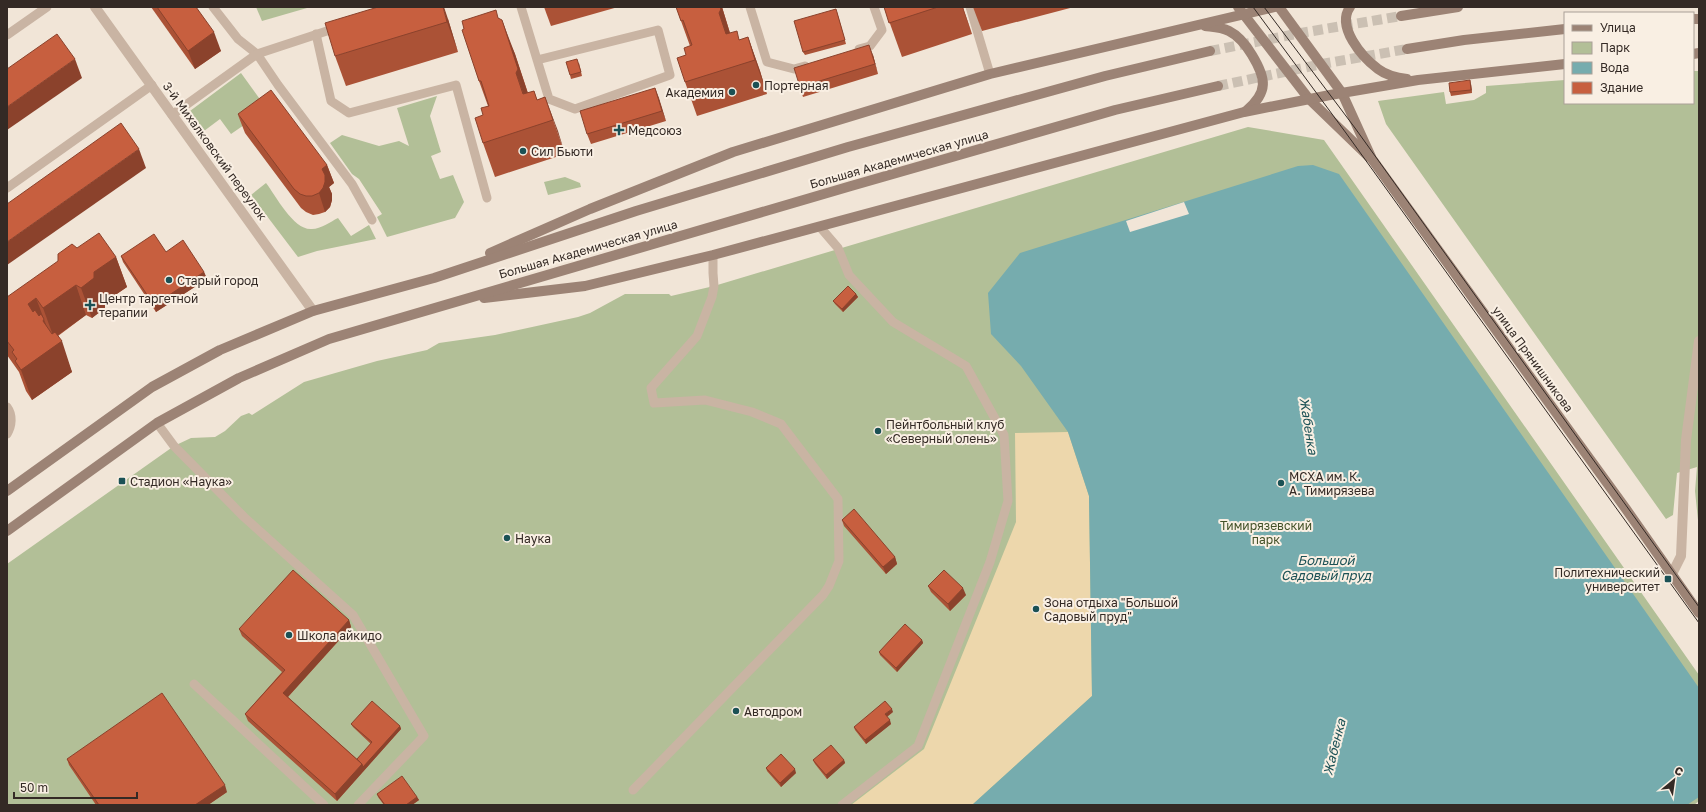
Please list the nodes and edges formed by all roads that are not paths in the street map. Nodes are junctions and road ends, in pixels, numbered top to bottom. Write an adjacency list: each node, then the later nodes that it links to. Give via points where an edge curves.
1 (48, 7): 18 (lane)
2 (95, 7): 28 (street, 3-й Михалковский переулок)
3 (214, 7): 22 (lane, via 238,39)
4 (521, 7): 23 (lane)
5 (750, 7): 24 (lane, via 767,62 794,69)
6 (874, 7): 21 (lane, via 882,30 870,46)
7 (970, 7): 26 (lane)
8 (1275, 7): 12 (main road)
9 (1279, 7): 30 (main road, улица Прянишникова)
10 (1350, 7): 27 (main road, via 1346,27 1351,39 1363,54 1379,70 1392,76)
11 (1458, 7): 13 (main road)
12 (1241, 11): 15 (main road); 31 (main road, улица Прянишникова)
13 (1401, 16)
14 (345, 25): 17 (lane)
15 (1196, 25): 26 (main road); 32 (main road, via 1230,31 1247,46 1259,66 1264,76 1261,92 1257,100)
16 (1564, 29): 19 (main road)
17 (316, 34): 22 (lane); 36 (lane, via 331,101 349,113 456,85)
18 (7, 35)
19 (1407, 49)
20 (1210, 51): 40 (main road, Большая Академическая улица, via 1105,76 848,147 636,211)
21 (847, 53)
22 (257, 54): 33 (lane); 37 (lane, via 352,184)
23 (537, 60): 23 (lane, via 549,99 575,109 670,75 658,30)
24 (816, 62)
25 (1564, 64): 27 (main road)
26 (990, 74): 40 (main road, via 733,152 590,209)
27 (1418, 80): 30 (main road)
28 (152, 85): 33 (street, 3-й Михалковский переулок); 35 (lane)
29 (1218, 86): 41 (main road, Большая Академическая улица, via 1100,115)
30 (1342, 93): 31 (main road); 34 (main road, улица Прянишникова)
31 (1309, 99): 32 (main road); 34 (main road, улица Прянишникова)
32 (1244, 112): 38 (main road)
33 (172, 115): 42 (street, 3-й Михалковский переулок)
34 (1372, 159): 49 (main road, улица Прянишникова)
35 (7, 188)
36 (487, 198)
37 (372, 220)
38 (820, 227): 39 (main road); 55 (lane, via 838,248 849,275 893,322 966,366 1004,435 1008,501 990,562 918,746)
39 (713, 255): 41 (main road, via 585,286); 52 (lane, via 712,298 697,336 651,388 654,403 705,400 752,412 781,424 838,499 839,561 829,586 822,595)
40 (434, 278): 42 (main road, Большая Академическая улица)
41 (455, 302): 45 (main road, Большая Академическая улица, via 329,339 238,378)
42 (313, 311): 47 (main road, Большая Академическая улица, via 220,350 152,387)
43 (1699, 341): 49 (street, via 1686,440 1681,556)
44 (7, 407): 46 (lane, via 11,420)
45 (157, 423): 48 (main road, Большая Академическая улица); 54 (lane, via 174,446 244,517 354,615 424,736)
46 (7, 434)
47 (7, 491)
48 (7, 531)
49 (1672, 574): 50 (main road, улица Прянишникова)
50 (1699, 613)
51 (194, 684): 53 (lane)
52 (633, 790)
53 (324, 805)
54 (358, 805)
55 (842, 805)

